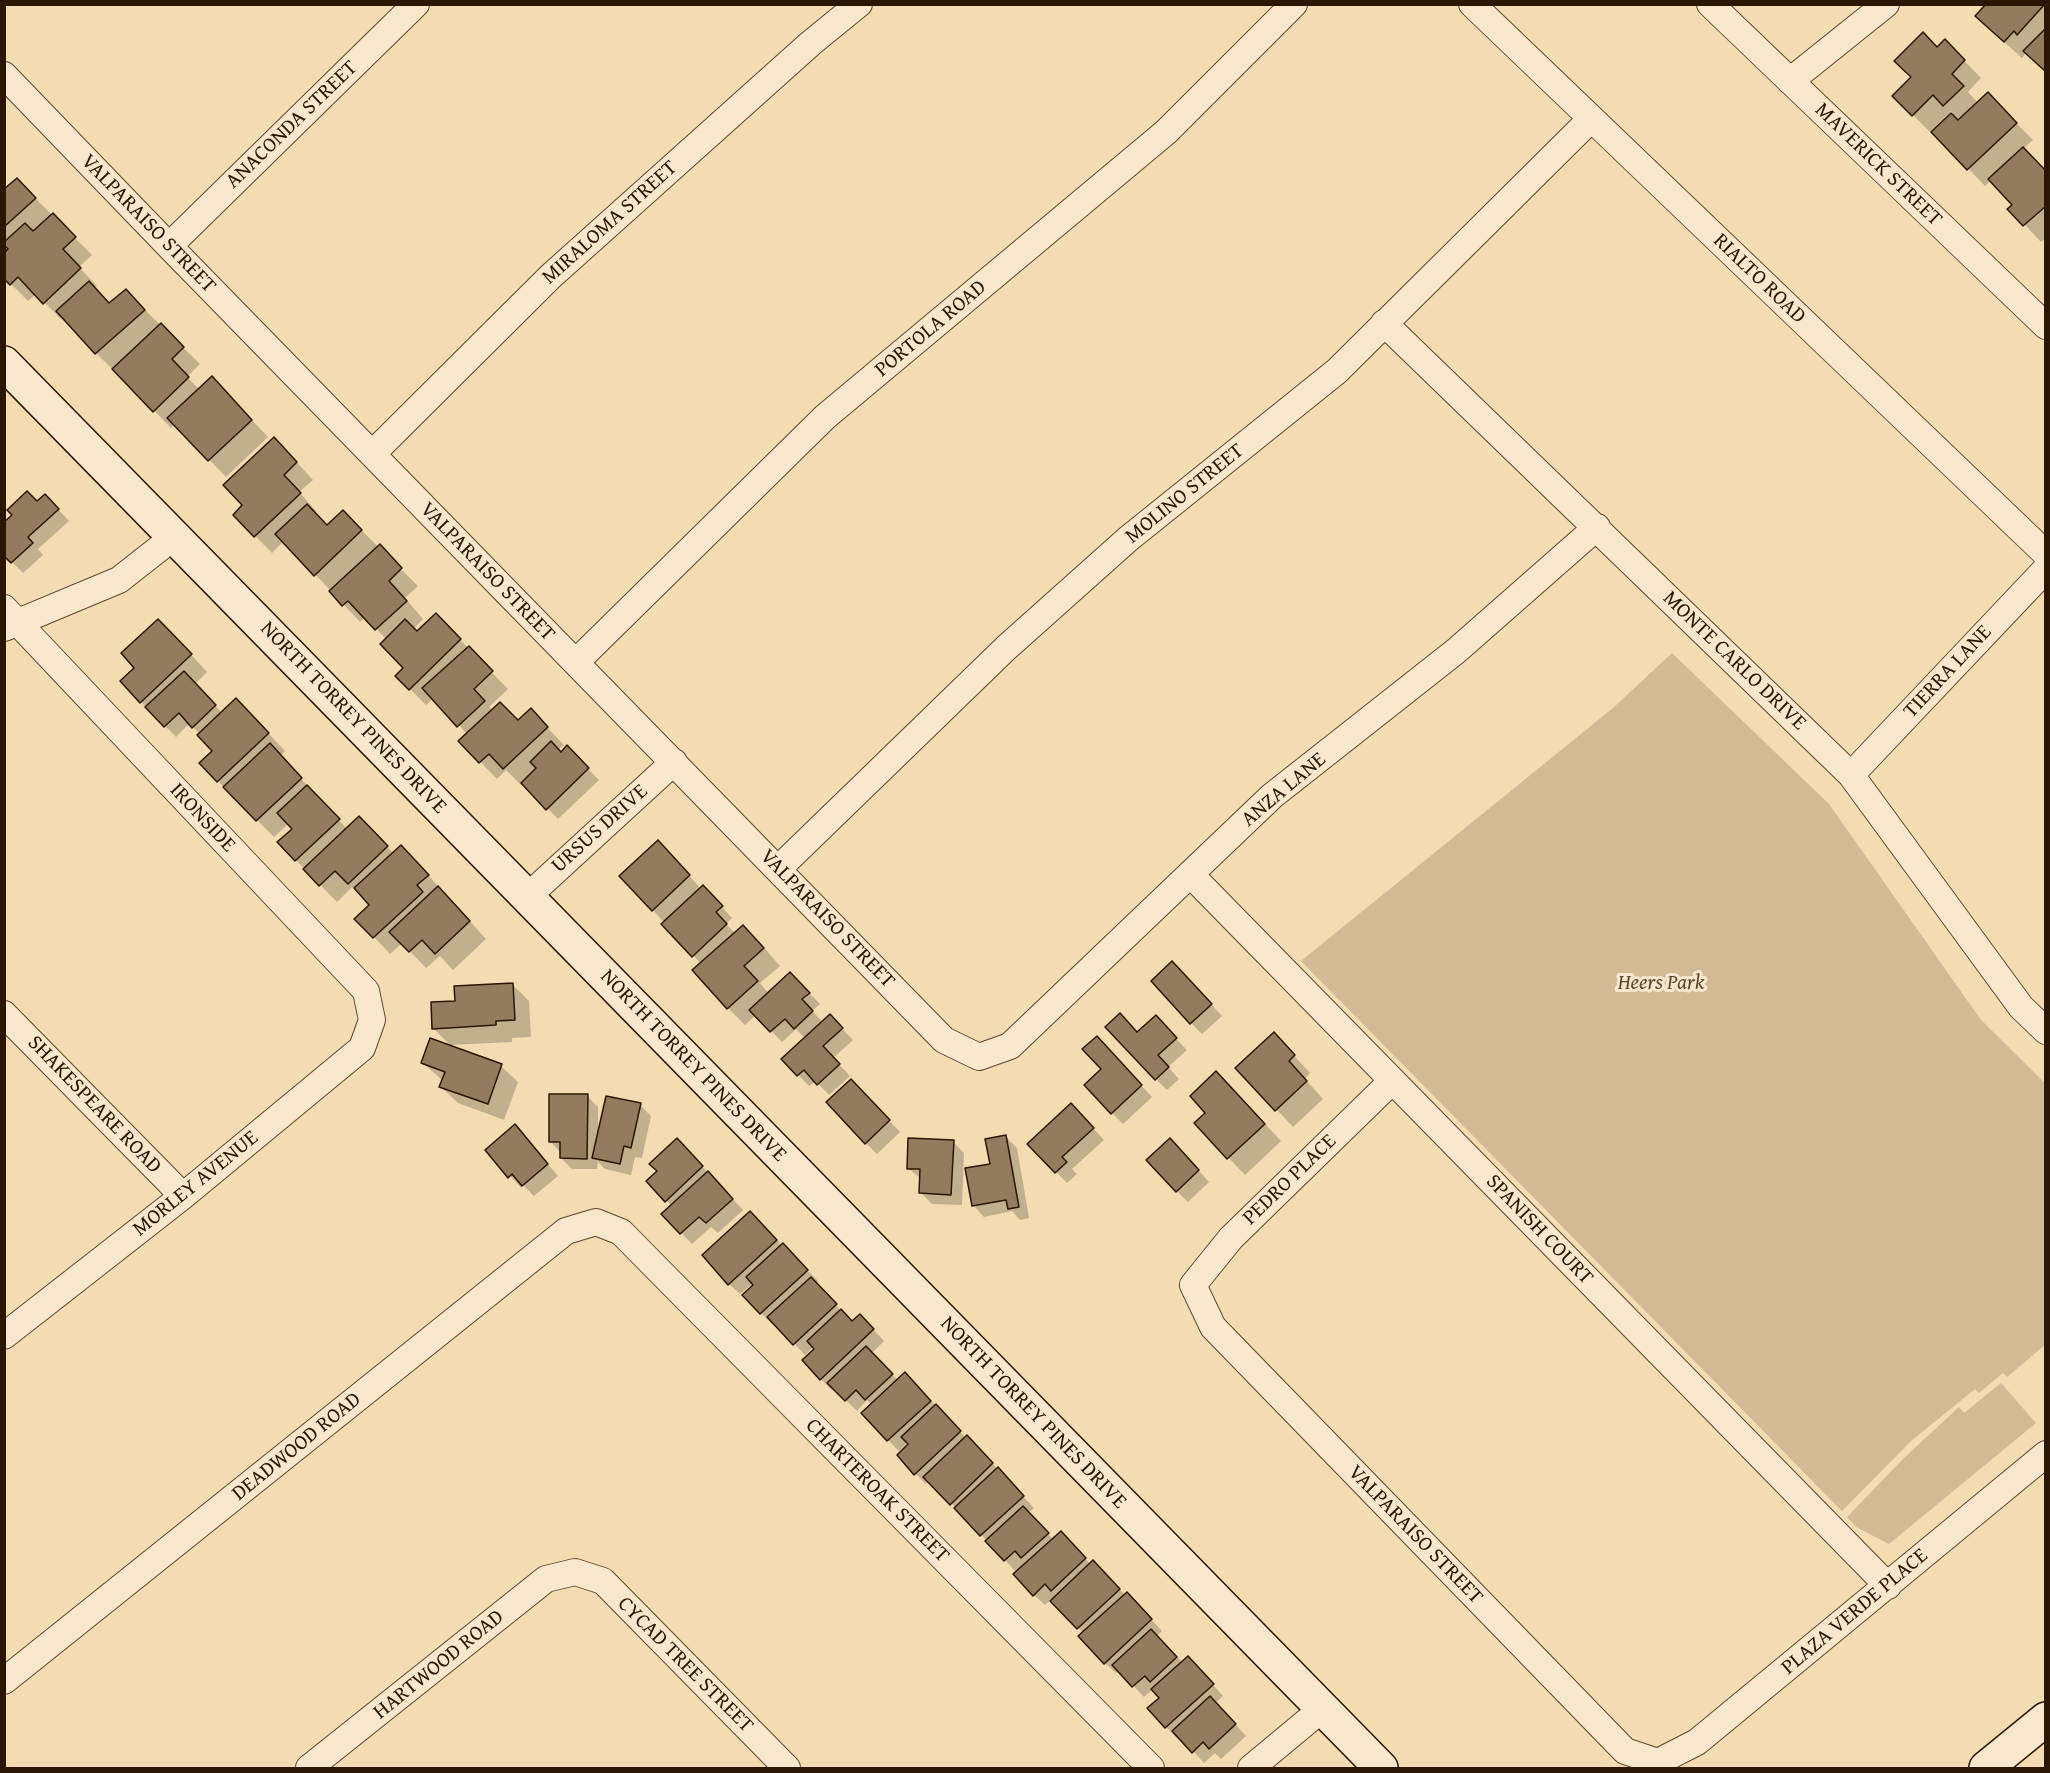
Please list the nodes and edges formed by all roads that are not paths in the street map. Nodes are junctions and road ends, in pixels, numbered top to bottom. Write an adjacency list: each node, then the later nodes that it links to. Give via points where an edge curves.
1 (416, 4): 10 (street, ANACONDA STREET)
2 (859, 4): 14 (street, MIRALOMA STREET, via 802,50 551,276)
3 (1294, 4): 20 (street, PORTOLA ROAD, via 1166,132 825,417)
4 (1472, 4): 9 (street, RIALTO ROAD)
5 (1710, 4): 8 (street, MAVERICK STREET)
6 (1886, 4): 8 (street)
7 (4, 75): 10 (street, VALPARAISO STREET)
8 (1790, 81): 12 (street, MAVERICK STREET)
9 (1592, 119): 11 (street, MOLINO STREET); 17 (street, RIALTO ROAD)
10 (169, 246): 14 (street, VALPARAISO STREET)
11 (1384, 324): 15 (street, MONTE CARLO DRIVE); 23 (street, MOLINO STREET, via 1337,371 1128,539 1006,648)
12 (2046, 326)
13 (4, 363): 16 (main road, NORTH TORREY PINES DRIVE)
14 (372, 454): 20 (street, VALPARAISO STREET)
15 (1597, 527): 22 (street, MONTE CARLO DRIVE); 24 (street, ANZA LANE, via 1456,651 1272,796)
16 (175, 536): 19 (street, via 119,580); 25 (main road, NORTH TORREY PINES DRIVE)
17 (2046, 554)
18 (2046, 569): 22 (street, TIERRA LANE)
19 (9, 620): 27 (street, IRONSIDE, via 366,991)
20 (576, 662): 21 (street, VALPARAISO STREET)
21 (674, 762): 23 (street, VALPARAISO STREET); 25 (street, URSUS DRIVE)
22 (1851, 775): 28 (street, MONTE CARLO DRIVE, via 2021,1007)
23 (778, 869): 29 (street, VALPARAISO STREET, via 944,1041)
24 (1190, 874): 29 (street, ANZA LANE, via 1010,1046); 30 (street, SPANISH COURT)
25 (527, 897): 39 (main road, NORTH TORREY PINES DRIVE)
26 (4, 1014): 31 (street, SHAKESPEARE ROAD)
27 (372, 1020): 31 (street, MORLEY AVENUE, via 362,1048)
28 (2046, 1031)
29 (979, 1057)
30 (1392, 1081): 33 (street, PEDRO PLACE, via 1231,1238); 37 (street, SPANISH COURT)
31 (183, 1196): 34 (street, MORLEY AVENUE)
32 (596, 1222): 38 (street, DEADWOOD ROAD, via 566,1231); 44 (street, CHARTEROAK STREET, via 621,1232)
33 (1193, 1285): 41 (street, VALPARAISO STREET, via 1213,1327 1625,1751)
34 (4, 1336)
35 (2043, 1462): 37 (street, PLAZA VERDE PLACE)
36 (575, 1572): 42 (street, HARTWOOD ROAD, via 546,1579); 43 (street, CYCAD TREE STREET, via 603,1581)
37 (1888, 1586): 41 (street, PLAZA VERDE PLACE, via 1697,1742)
38 (4, 1681)
39 (1322, 1709): 45 (street); 46 (main road, NORTH TORREY PINES DRIVE)
40 (2046, 1719): 47 (main road)
41 (1658, 1762)
42 (309, 1768)
43 (787, 1768)
44 (1151, 1768)
45 (1251, 1768)
46 (1381, 1768)
47 (1986, 1768)

